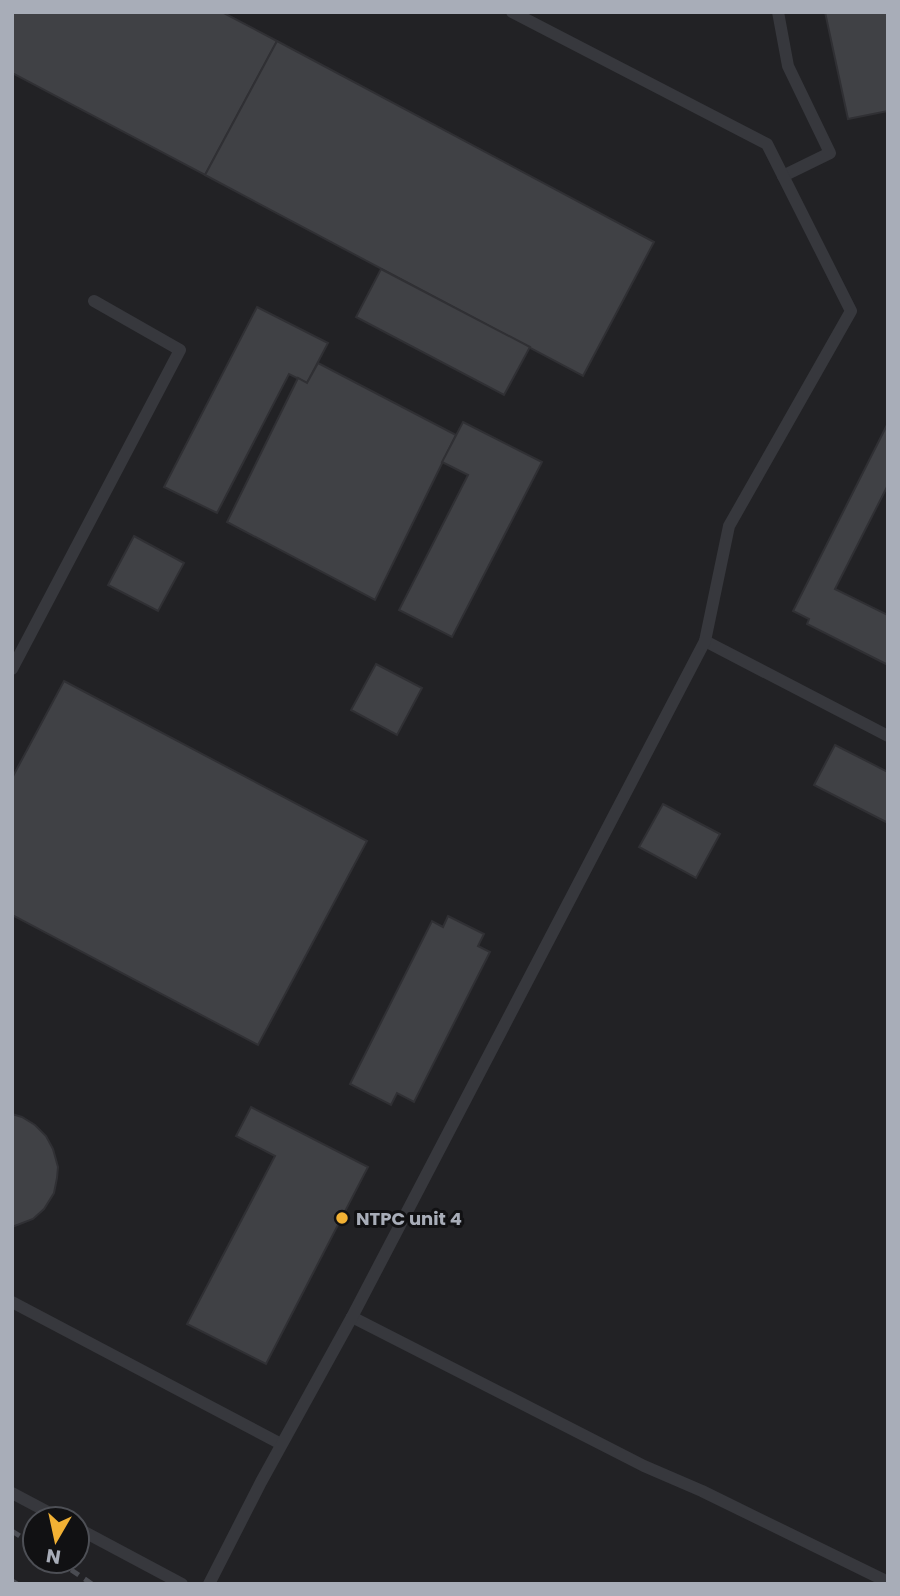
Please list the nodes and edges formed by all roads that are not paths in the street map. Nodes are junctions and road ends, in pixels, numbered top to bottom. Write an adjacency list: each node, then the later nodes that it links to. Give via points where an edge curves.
1 (512, 12): 3 (lane, via 767,144)
2 (778, 12): 3 (lane, via 788,66 830,153)
3 (783, 176): 5 (lane, via 851,311 729,527)
4 (94, 301): 6 (lane, via 180,350)
5 (705, 641): 7 (lane); 9 (lane)
6 (12, 669)
7 (888, 736)
8 (12, 1302): 10 (lane)
9 (352, 1317): 10 (lane); 14 (lane, via 644,1466)
10 (281, 1444): 16 (lane)
11 (12, 1493): 12 (lane)
12 (35, 1505)
13 (91, 1535): 15 (lane)
14 (888, 1582)
15 (182, 1584)
16 (209, 1584)

